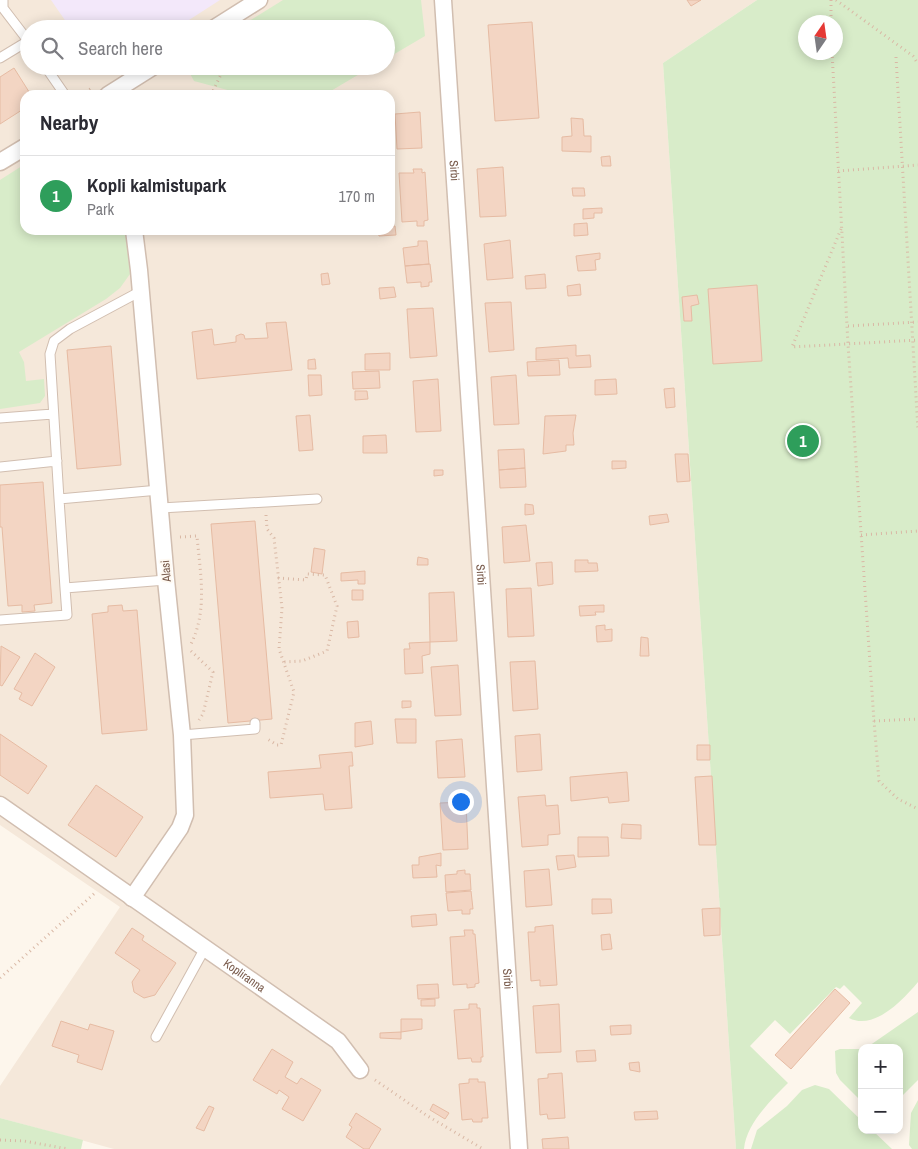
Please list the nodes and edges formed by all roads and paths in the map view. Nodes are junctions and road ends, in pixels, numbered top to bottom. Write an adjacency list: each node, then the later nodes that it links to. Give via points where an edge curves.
1 (260, 0): 7 (street)
2 (443, 0): 68 (street, Sirbi)
3 (831, 0): 6 (path)
4 (836, 0): 13 (path, via 913,56)
5 (2, 6): 8 (lane)
6 (831, 15)
7 (228, 20)
8 (20, 30)
9 (20, 46): 11 (lane)
10 (896, 57): 23 (path)
11 (0, 58)
12 (832, 60): 24 (path)
13 (918, 64)
14 (51, 75): 17 (lane)
15 (140, 75): 18 (street)
16 (221, 75): 19 (path)
17 (62, 90)
18 (116, 90)
19 (213, 90)
20 (20, 150): 21 (street)
21 (0, 162)
22 (918, 165): 23 (path)
23 (901, 166): 24 (path); 28 (path)
24 (838, 171): 25 (path)
25 (841, 228): 30 (path); 33 (path, via 792,348)
26 (135, 235): 27 (street, Alasi)
27 (141, 291): 34 (lane, via 54,341 50,354); 39 (street, Alasi)
28 (912, 322): 29 (path); 30 (path); 31 (path)
29 (918, 322)
30 (848, 326): 33 (path)
31 (913, 340): 32 (path); 33 (path); 36 (path)
32 (918, 340)
33 (848, 344): 45 (path)
34 (53, 414): 35 (lane); 37 (lane)
35 (0, 418)
36 (918, 430)
37 (57, 461): 38 (lane); 41 (lane)
38 (0, 467)
39 (159, 490): 41 (lane); 43 (street, Alasi)
40 (318, 499): 42 (lane)
41 (59, 500): 49 (lane)
42 (265, 502): 43 (lane); 47 (path, via 267,529 274,538)
43 (161, 508): 48 (street, Alasi)
44 (918, 531): 45 (path)
45 (861, 535): 53 (path)
46 (173, 537): 55 (path, via 197,536 202,596 199,628 189,649 214,672 203,714)
47 (278, 578): 51 (path, via 282,608 279,649); 51 (path, via 306,580 307,574 325,574 337,606 328,651 302,660)
48 (166, 580): 49 (lane); 55 (street, Alasi)
49 (65, 588): 50 (lane, via 67,615)
50 (0, 620)
51 (283, 662): 56 (path, via 294,692 281,745)
52 (918, 718): 53 (path)
53 (874, 721): 58 (path, via 879,782 898,799)
54 (255, 723): 55 (lane, via 255,729)
55 (190, 734): 60 (street, Alasi, via 185,815 180,828)
56 (262, 735)
57 (0, 805): 59 (street, Kopliranna)
58 (918, 809)
59 (108, 880): 60 (street, Kopliranna); 62 (path)
60 (132, 898): 61 (street, Kopliranna)
61 (206, 948): 63 (lane); 64 (street, Kopliranna, via 338,1041)
62 (0, 978)
63 (156, 1037)
64 (360, 1070): 67 (path)
65 (0, 1140): 66 (path)
66 (68, 1149)
67 (483, 1149)
68 (519, 1149)

